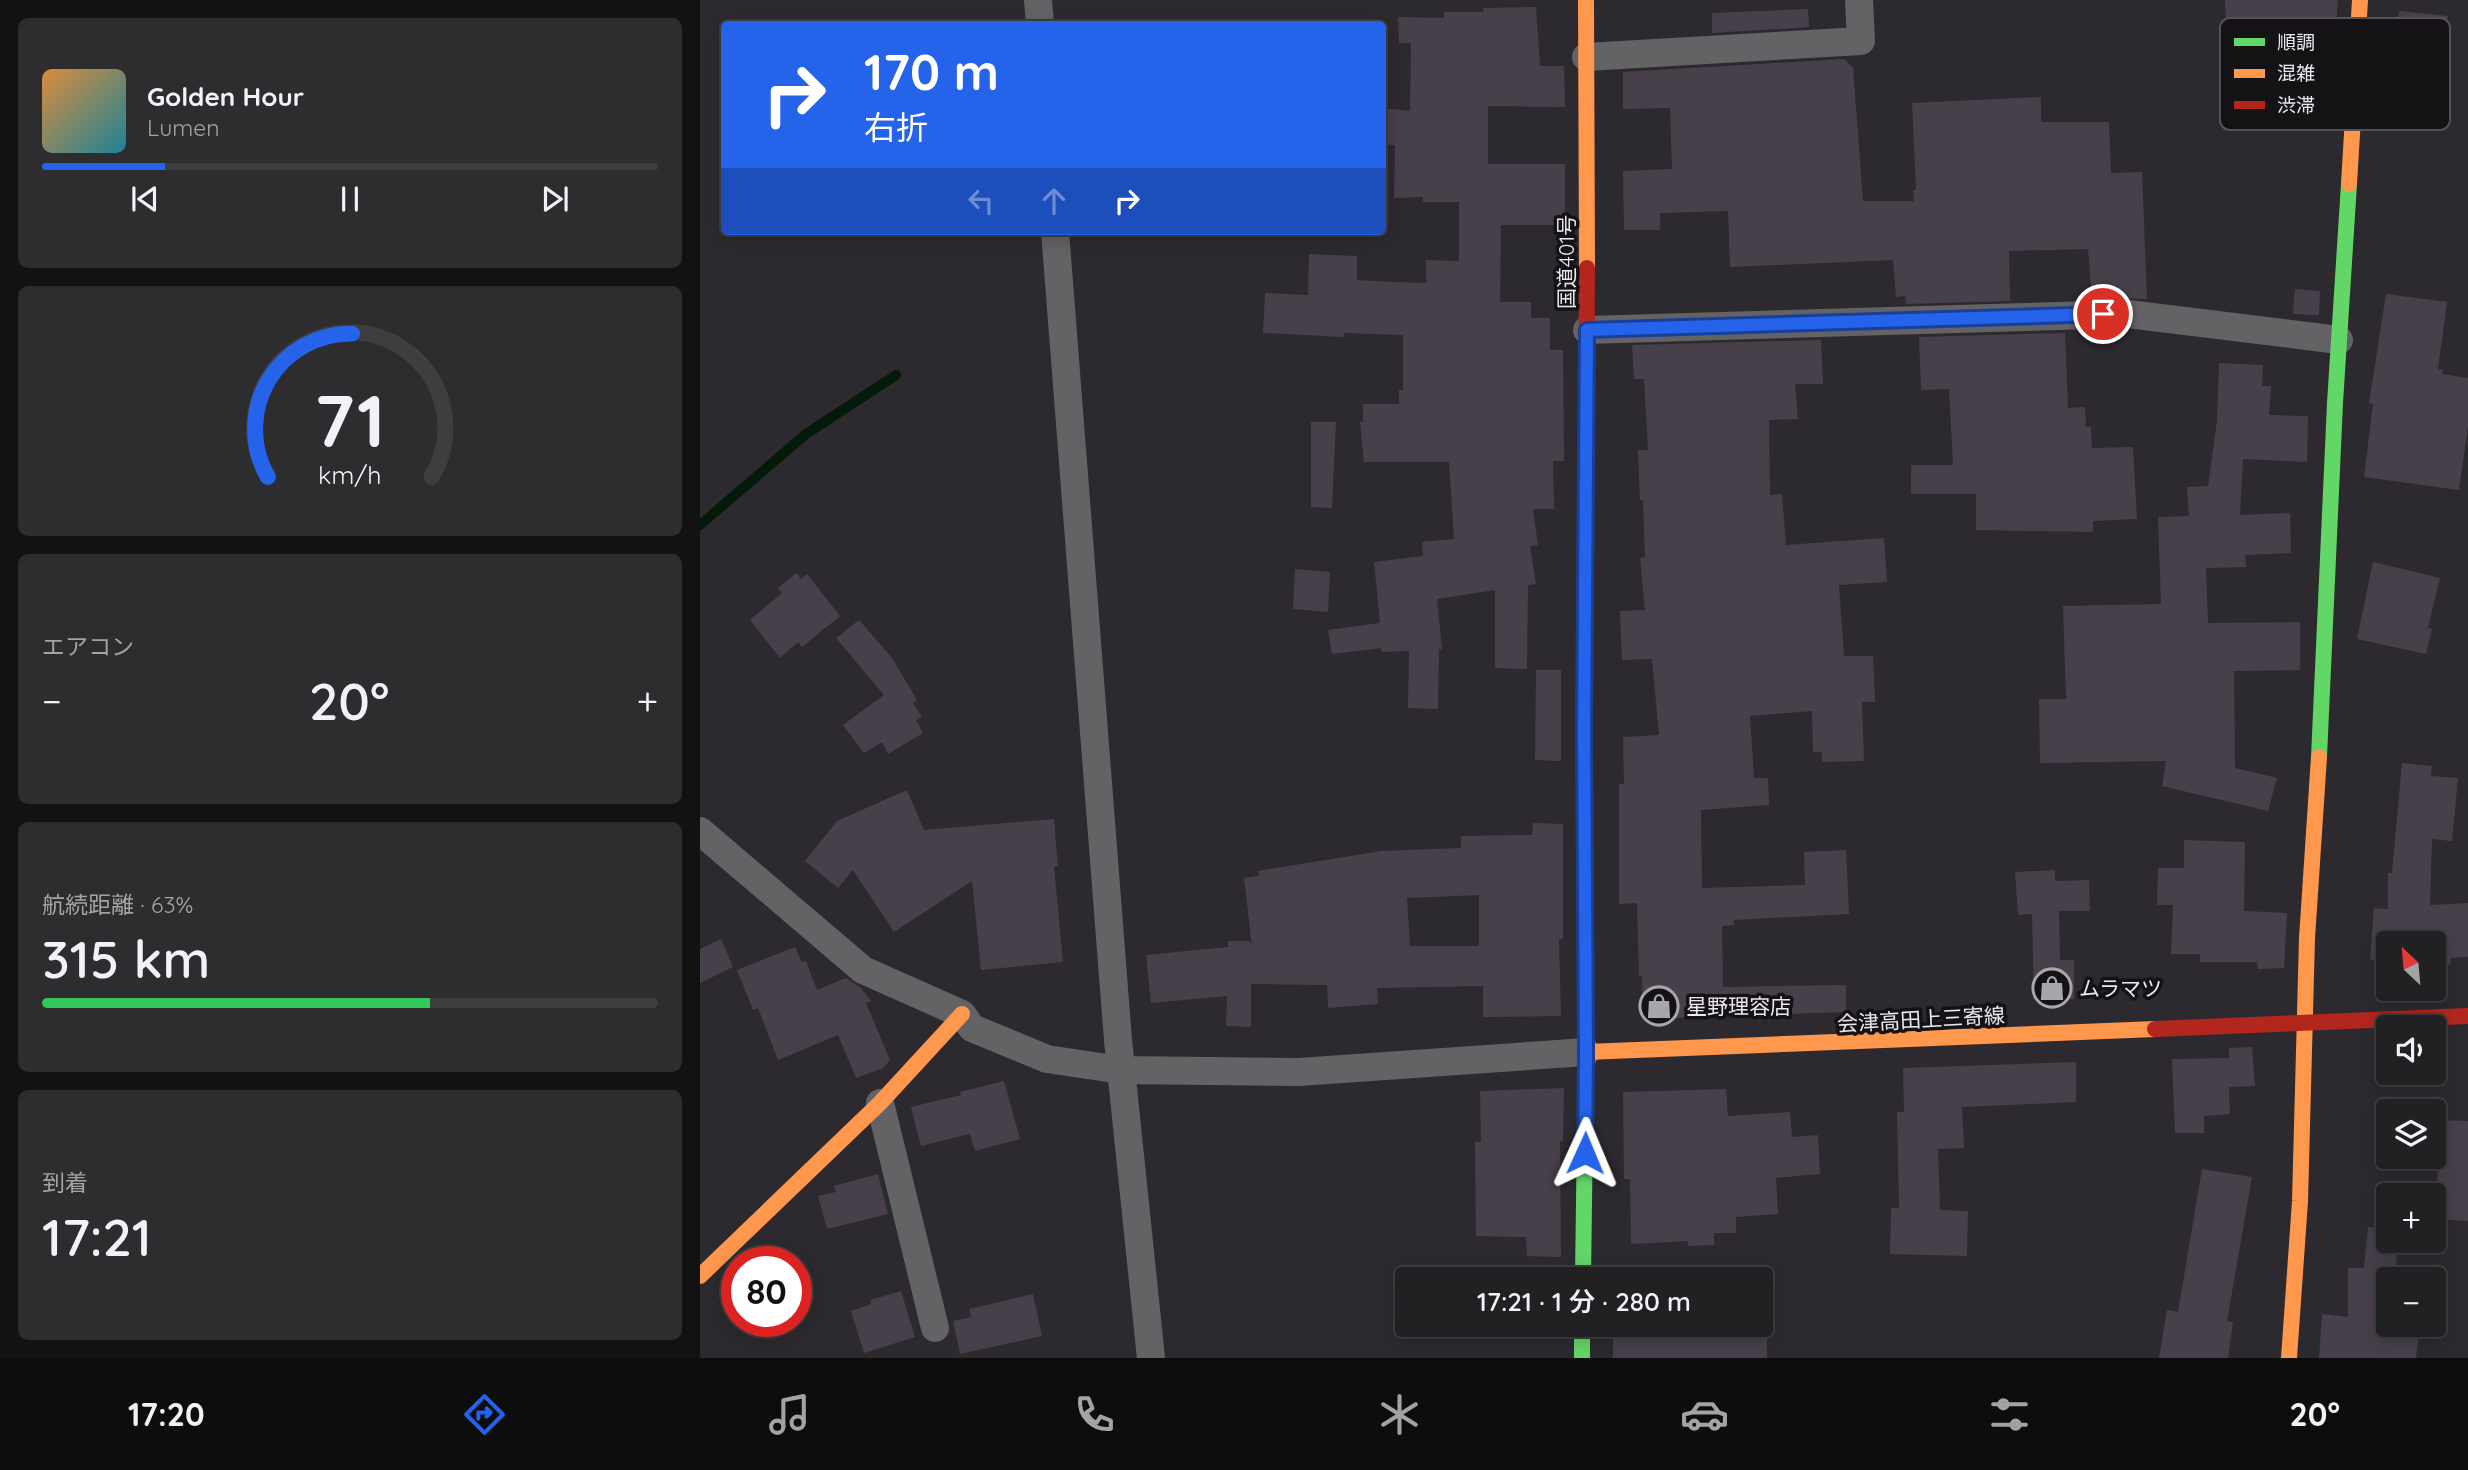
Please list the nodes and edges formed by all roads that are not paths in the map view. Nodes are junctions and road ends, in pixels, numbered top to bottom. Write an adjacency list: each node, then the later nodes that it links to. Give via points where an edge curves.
1 (1038, 0): 6 (street)
2 (1586, 0): 7 (main road, 国道401号)
3 (1859, 0): 7 (street, via 1861,41)
4 (2360, 0): 5 (main road)
5 (2359, 18)
6 (1040, 21)
7 (1586, 57): 10 (main road, 国道401号)
8 (2352, 130): 11 (main road)
9 (1055, 235): 17 (street)
10 (1587, 330): 11 (street, via 2129,314); 16 (main road, 国道401号)
11 (2339, 340): 15 (main road)
12 (700, 831): 13 (street, via 863,970)
13 (962, 1014): 17 (street, via 972,1028 1047,1059); 18 (main road)
14 (2468, 1016): 15 (main road, 会津高田上三寄線)
15 (2304, 1022): 16 (main road, 会津高田上三寄線); 25 (main road, via 2300,1201)
16 (1586, 1052): 17 (street, via 1300,1072); 19 (main road, 国道401号)
17 (1121, 1070): 23 (street)
18 (880, 1103): 20 (main road); 21 (street)
19 (1583, 1267)
20 (700, 1276)
21 (935, 1328)
22 (1582, 1337): 24 (main road)
23 (1151, 1358)
24 (1582, 1358)
25 (2289, 1358)

